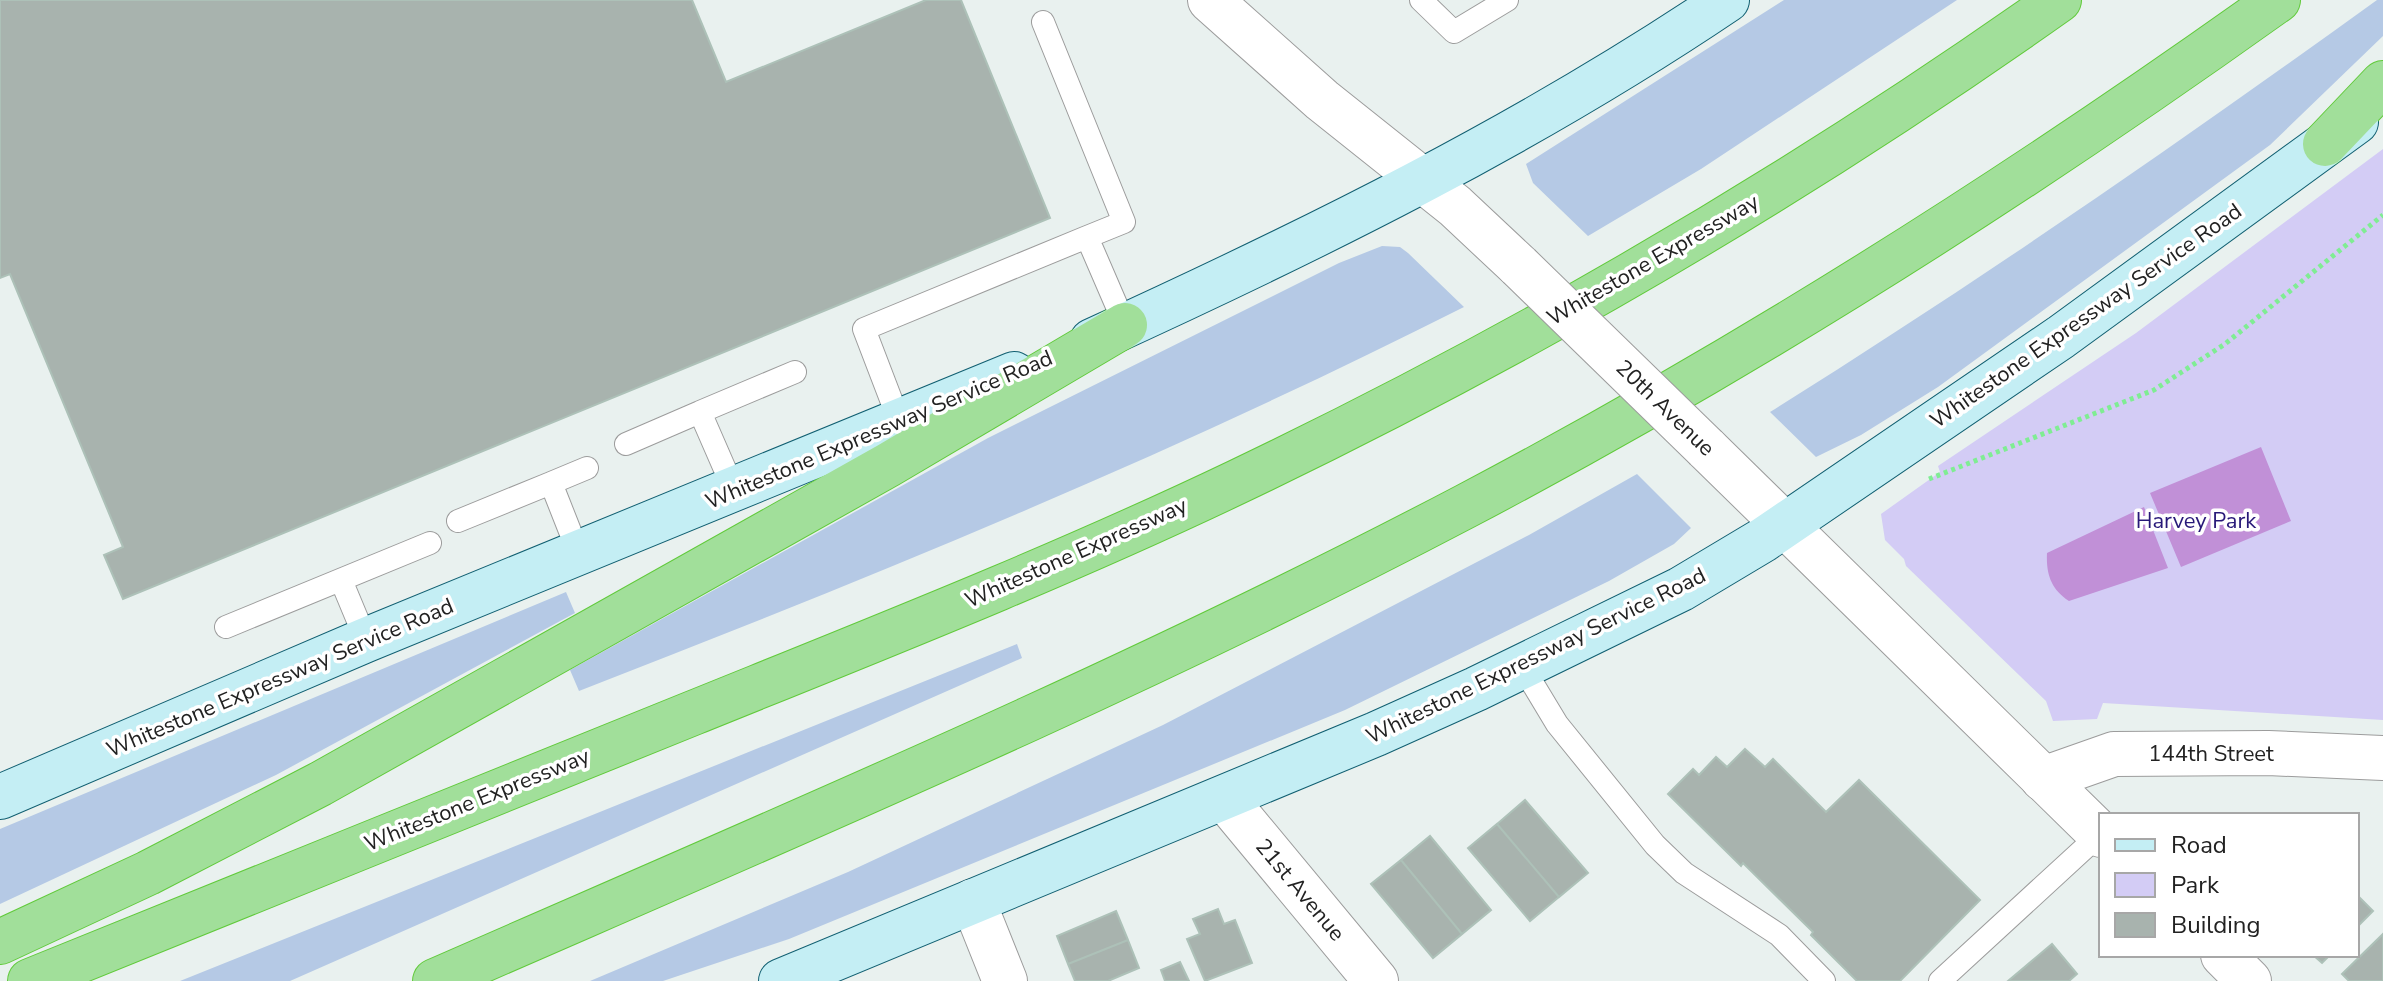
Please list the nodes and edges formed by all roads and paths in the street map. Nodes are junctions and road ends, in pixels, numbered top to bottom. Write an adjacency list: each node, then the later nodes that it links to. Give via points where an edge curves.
1 (1210, 0): 11 (street, 20th Avenue, via 1322,100)
2 (1421, 0): 3 (lane, via 1454,32)
3 (1507, 0)
4 (1727, 0): 11 (main road, Whitestone Expressway Service Road)
5 (2059, 0): 40 (highway, Whitestone Expressway, via 1694,239 1469,365 1237,482 882,636)
6 (2278, 0): 41 (highway, via 1920,244 1809,313 1469,504 1000,733)
7 (1043, 22): 13 (lane, via 1124,222)
8 (2383, 83): 10 (highway)
9 (2383, 101): 10 (main road, Whitestone Expressway Service Road)
10 (2325, 144): 24 (main road, Whitestone Expressway Service Road, via 2126,291)
11 (1425, 181): 14 (main road, Whitestone Expressway Service Road); 24 (street, 20th Avenue, bridge)
12 (2383, 215): 21 (path, via 2225,344 2154,390)
13 (1087, 237): 14 (lane); 17 (lane, via 864,329)
14 (1125, 325): 17 (main road, Whitestone Expressway Service Road); 38 (highway, via 320,784 159,868)
15 (795, 372): 16 (lane)
16 (700, 412): 18 (lane); 22 (lane)
17 (900, 423): 22 (main road, Whitestone Expressway Service Road)
18 (626, 444)
19 (587, 468): 20 (lane)
20 (551, 483): 23 (lane); 26 (lane)
21 (1916, 483)
22 (734, 490): 26 (main road, Whitestone Expressway Service Road)
23 (458, 521)
24 (1786, 525): 30 (main road, Whitestone Expressway Service Road, via 1681,589); 32 (street, 20th Avenue)
25 (430, 543): 27 (lane)
26 (579, 554): 29 (main road, Whitestone Expressway Service Road)
27 (341, 580): 28 (lane); 29 (lane)
28 (226, 627)
29 (366, 640): 33 (main road, Whitestone Expressway Service Road)
30 (1522, 666): 34 (main road, Whitestone Expressway Service Road); 45 (lane, via 1557,724 1655,845 1692,879 1779,935)
31 (2383, 758): 32 (street, 144th Street, via 2114,754)
32 (2043, 779): 35 (street, 20th Avenue)
33 (0, 797)
34 (1225, 799): 37 (main road, Whitestone Expressway Service Road); 44 (street, 21st Avenue)
35 (2099, 833)
36 (2099, 837): 46 (lane)
37 (973, 901): 42 (main road, Whitestone Expressway Service Road); 43 (street)
38 (0, 942)
39 (2225, 957): 47 (street)
40 (30, 981)
41 (435, 981)
42 (781, 981)
43 (1005, 981)
44 (1376, 981)
45 (1824, 981)
46 (1940, 981)
47 (2249, 981)

